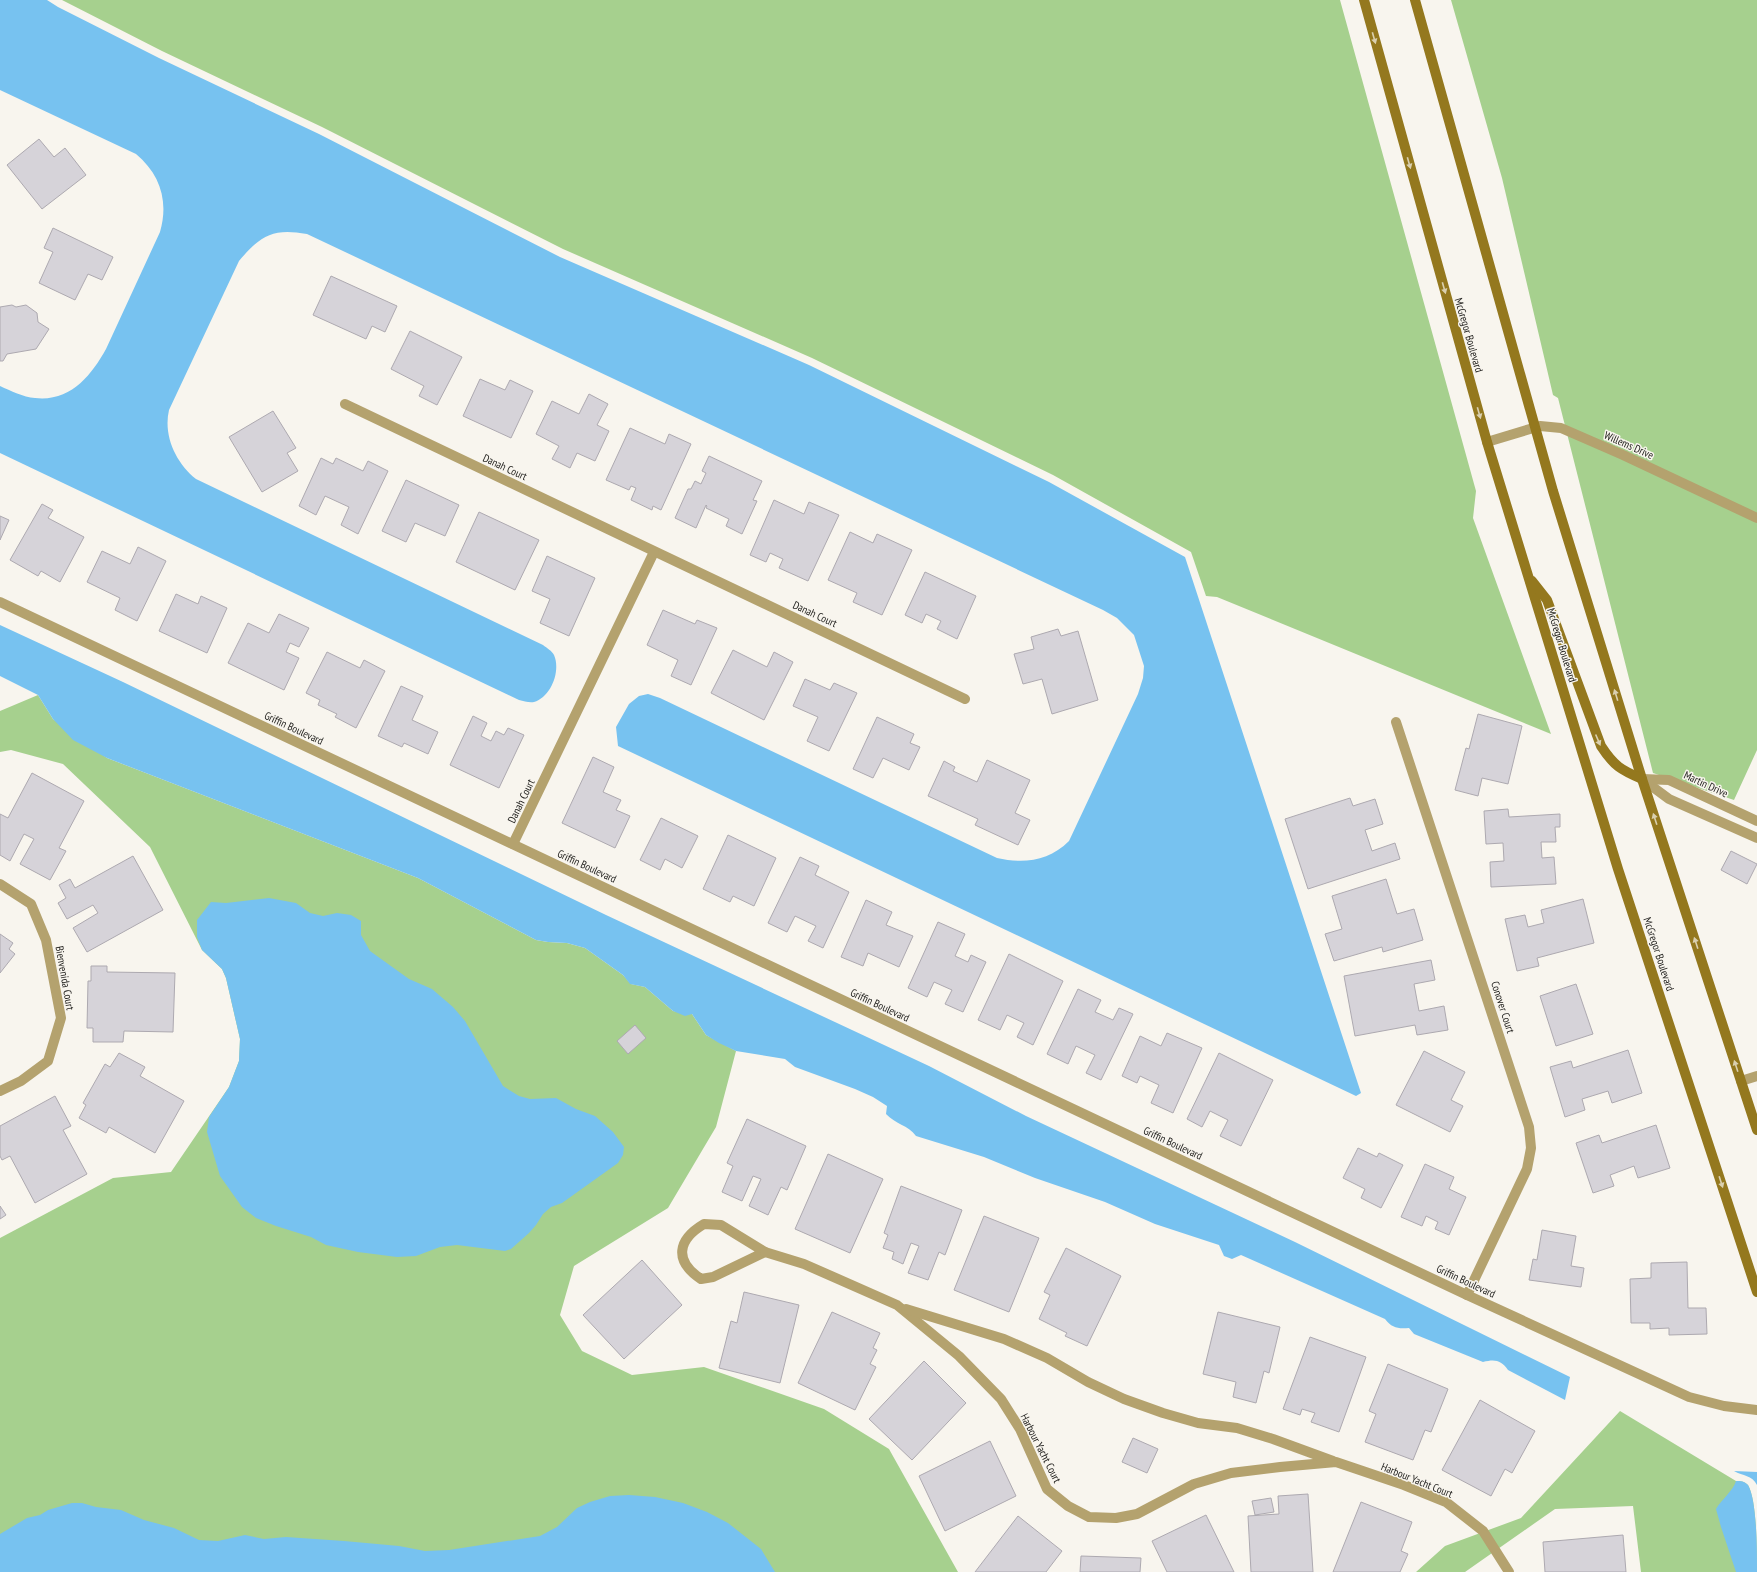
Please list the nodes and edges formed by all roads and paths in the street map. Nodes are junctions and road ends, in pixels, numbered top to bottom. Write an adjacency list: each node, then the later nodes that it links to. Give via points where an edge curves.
1 (1364, 0): 5 (main road, McGregor Boulevard, one-way to 5)
2 (1415, 0): 4 (main road)
3 (345, 404): 7 (street, Danah Court)
4 (1535, 427): 5 (street, Willems Drive); 6 (street, Willems Drive, via 1561,428); 12 (main road, one-way to 4)
5 (1487, 442): 8 (main road, McGregor Boulevard)
6 (1757, 518)
7 (654, 552): 10 (street, Danah Court); 15 (street, Danah Court)
8 (1528, 577): 12 (main road, one-way to 12, via 1547,600 1601,746 1623,772); 22 (main road, McGregor Boulevard, one-way to 22, via 1621,877)
9 (0, 602): 15 (street, Griffin Boulevard)
10 (965, 699)
11 (1396, 722): 23 (street, Conover Court, via 1529,1127 1531,1148 1527,1169)
12 (1642, 779): 13 (street, Martin Drive, via 1669,780); 14 (street, via 1669,799); 18 (main road, one-way to 12)
13 (1757, 821)
14 (1757, 838)
15 (513, 844): 23 (street, Griffin Boulevard)
16 (0, 884): 19 (street, Bienvenida Court, via 31,904 46,940 61,1018 48,1061)
17 (1757, 1076): 18 (street)
18 (1741, 1081): 20 (main road)
19 (0, 1091)
20 (1757, 1130)
21 (765, 1252): 21 (street, Harbour Yacht Court, via 721,1225 704,1224 691,1232 683,1245 683,1259 691,1272 701,1279 713,1277); 24 (street, Harbour Yacht Court, via 804,1264)
22 (1757, 1292)
23 (1467, 1295): 25 (street, Griffin Boulevard, via 1689,1397 1724,1406)
24 (897, 1305): 26 (street, Harbour Yacht Court, via 1004,1339 1047,1358 1124,1399 1198,1423 1237,1428); 26 (street, Harbour Yacht Court, via 960,1356 1001,1399 1020,1429 1047,1489 1068,1506 1089,1517 1116,1518 1137,1514 1194,1484 1231,1473)
25 (1757, 1410)
26 (1336, 1462): 27 (street, Harbour Yacht Court, via 1446,1502 1483,1531)
27 (1509, 1572)

